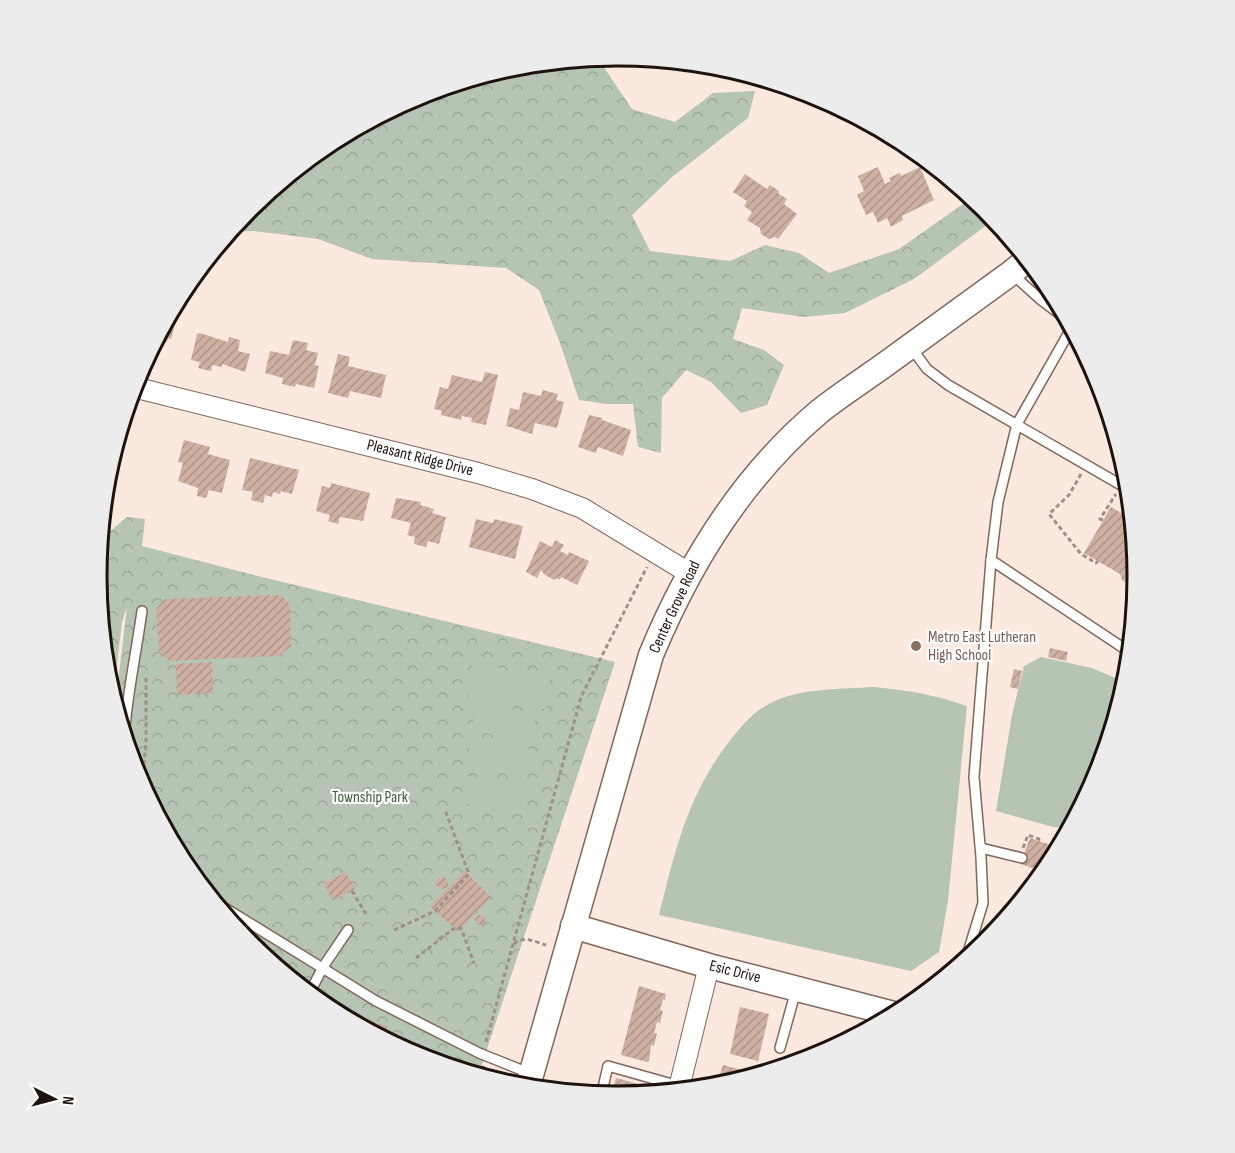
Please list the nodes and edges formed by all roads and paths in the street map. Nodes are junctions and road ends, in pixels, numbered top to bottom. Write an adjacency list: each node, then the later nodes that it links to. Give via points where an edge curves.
1 (1019, 266): 2 (lane, via 1041,300); 4 (street, Center Grove Road)
2 (1052, 308)
3 (1067, 335): 6 (lane)
4 (910, 346): 6 (lane, via 937,378); 14 (street, Center Grove Road, via 820,411 789,441 729,511)
5 (143, 389): 11 (street, Pleasant Ridge Drive, via 532,489 582,508)
6 (1017, 424): 7 (lane); 12 (lane, via 998,502)
7 (1086, 465): 8 (lane); 13 (path, via 1069,495 1049,514 1081,554)
8 (1119, 482)
9 (1121, 493): 10 (path, via 1100,519)
10 (1103, 520)
11 (655, 552): 14 (street, Pleasant Ridge Drive); 31 (path, via 581,697)
12 (991, 560): 16 (lane); 22 (lane, via 974,777)
13 (1098, 561)
14 (689, 573): 27 (street, Center Grove Road, via 651,655)
15 (142, 611): 18 (lane)
16 (1123, 648)
17 (146, 671): 19 (path)
18 (126, 716)
19 (144, 766)
20 (445, 810): 29 (path, via 469,873 435,911)
21 (1038, 841): 23 (path, via 1028,835)
22 (981, 848): 23 (lane); 30 (lane, via 983,903)
23 (1021, 858)
24 (352, 891): 26 (path)
25 (235, 914): 36 (lane)
26 (366, 914)
27 (573, 926): 35 (street, Esic Drive); 44 (street, Center Grove Road)
28 (348, 930): 36 (lane)
29 (394, 930)
30 (970, 944)
31 (512, 945): 32 (path, via 520,939); 41 (path, via 485,1047)
32 (546, 945)
33 (416, 958): 34 (path, via 453,929 461,928)
34 (474, 963)
35 (709, 966): 38 (street, Esic Drive); 45 (street)
36 (323, 967): 37 (lane); 41 (lane, via 376,1001)
37 (313, 986)
38 (796, 988): 39 (street, Esic Drive); 40 (lane)
39 (886, 1011)
40 (780, 1048)
41 (486, 1056): 42 (path); 43 (lane)
42 (483, 1069)
43 (525, 1078)
44 (530, 1079)
45 (679, 1083)
46 (665, 1085): 47 (lane, via 608,1066)
47 (603, 1087)

